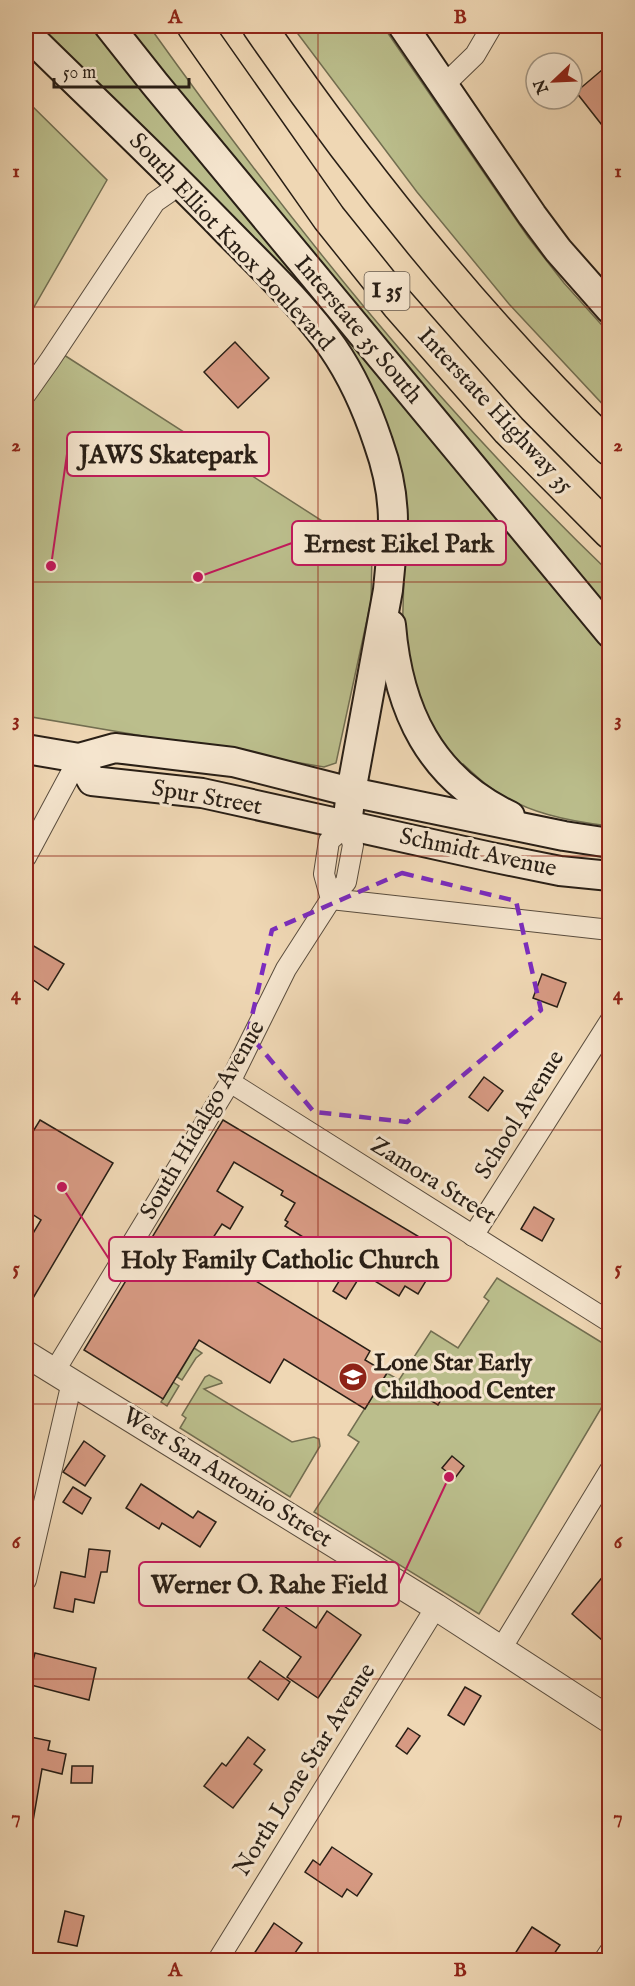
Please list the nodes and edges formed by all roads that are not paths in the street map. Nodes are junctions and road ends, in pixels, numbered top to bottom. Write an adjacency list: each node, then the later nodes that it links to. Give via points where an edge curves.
1 (109, 26): 14 (main road, Interstate 35 South)
2 (194, 26): 12 (highway, Interstate Highway 35 / I 35, via 329,218 398,304 509,430)
3 (259, 26): 11 (highway, I 35, via 423,243 543,381)
4 (403, 26): 7 (main road)
5 (492, 26): 7 (street, via 475,55)
6 (26, 33): 8 (main road, South Elliot Knox Boulevard)
7 (444, 85): 9 (main road, via 532,215)
8 (178, 181): 10 (street, via 155,202); 13 (main road, South Elliot Knox Boulevard, via 312,321 357,388 382,452 392,498)
9 (609, 309)
10 (26, 394)
11 (609, 449)
12 (609, 532)
13 (388, 590): 17 (main road, South Hidalgo Avenue); 19 (main road, via 400,684 418,731 431,750 458,782 488,806)
14 (609, 633)
15 (26, 749): 16 (main road, Spur Street)
16 (79, 758): 17 (main road, Spur Street, via 115,748 222,761); 18 (main road, Spur Street, via 92,781 202,793); 21 (street)
17 (351, 792): 18 (main road, South Hidalgo Avenue); 19 (main road, Schmidt Avenue)
18 (347, 825): 22 (main road, Schmidt Avenue, via 560,871); 23 (street, South Hidalgo Avenue, via 353,845 346,882)
19 (564, 836): 20 (main road, Schmidt Avenue)
20 (609, 843)
21 (26, 857)
22 (609, 876)
23 (331, 899): 24 (street); 26 (street, South Hidalgo Avenue, via 286,969)
24 (609, 930)
25 (609, 1021): 27 (street, School Avenue)
26 (230, 1082): 27 (street, Zamora Street); 30 (street, South Hidalgo Avenue)
27 (473, 1236): 28 (street, Zamora Street)
28 (609, 1322)
29 (26, 1354): 30 (street, West San Antonio Street)
30 (63, 1377): 32 (street, South Hidalgo Avenue); 33 (street, West San Antonio Street)
31 (609, 1470): 34 (street)
32 (26, 1580)
33 (435, 1607): 34 (street, West San Antonio Street); 37 (street, North Lone Star Avenue)
34 (501, 1649): 35 (street, West San Antonio Street)
35 (609, 1720)
36 (609, 1951): 38 (street)
37 (218, 1960)
38 (604, 1960)

